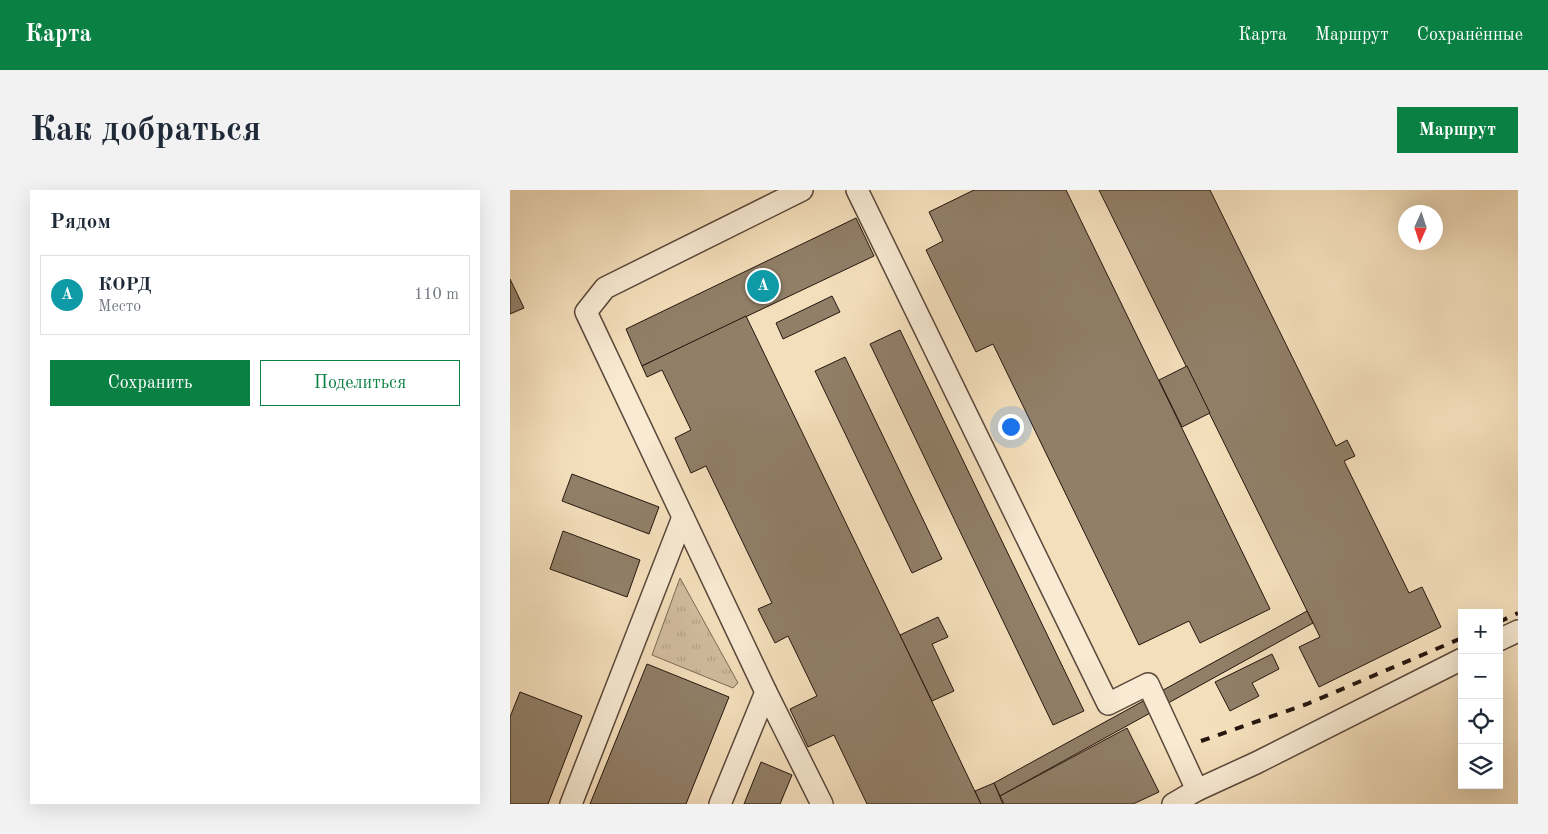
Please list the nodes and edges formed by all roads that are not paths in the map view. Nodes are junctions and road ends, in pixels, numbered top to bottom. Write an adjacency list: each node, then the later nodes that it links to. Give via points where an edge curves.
1 (802, 190): 3 (street, via 605,288 586,312)
2 (857, 190): 8 (street, via 1108,704 1148,684)
3 (683, 517): 7 (street); 9 (street)
4 (1518, 631): 5 (street)
5 (1503, 638)
6 (1458, 661): 8 (street)
7 (766, 692): 10 (street); 11 (street)
8 (1197, 790): 12 (street)
9 (571, 804)
10 (720, 804)
11 (822, 804)
12 (1173, 804)

